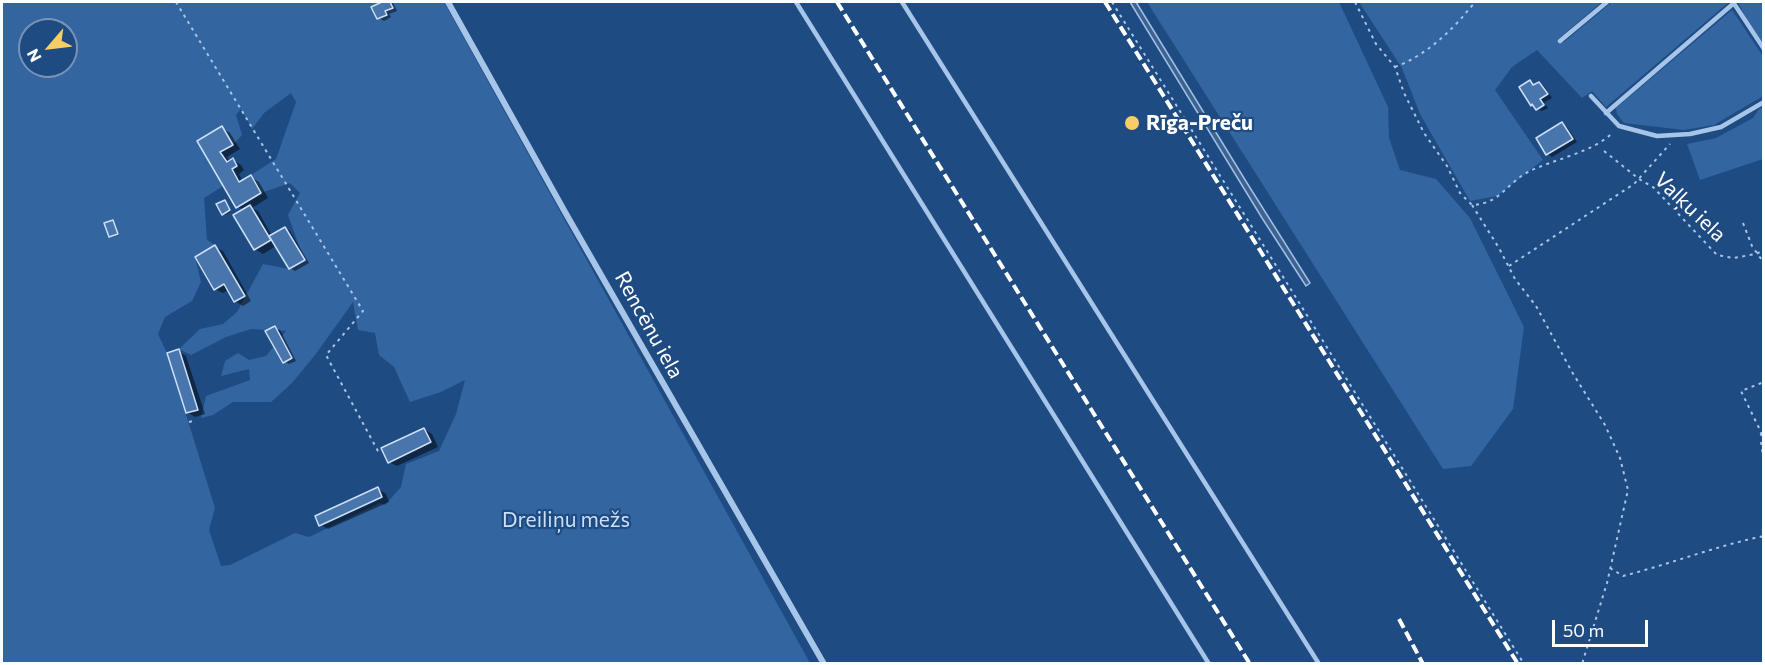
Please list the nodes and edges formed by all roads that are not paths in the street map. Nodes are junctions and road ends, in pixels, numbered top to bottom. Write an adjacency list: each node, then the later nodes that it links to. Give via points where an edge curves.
1 (448, 2): 11 (street, Rencēnu iela)
2 (796, 2): 12 (lane)
3 (902, 2): 13 (lane)
4 (1606, 2): 6 (lane)
5 (1733, 2): 7 (lane); 10 (lane)
6 (1560, 41)
7 (1764, 49)
8 (1591, 96): 10 (lane)
9 (1764, 102): 10 (lane, via 1721,127 1678,135 1657,136 1619,126)
10 (1606, 113)
11 (824, 663)
12 (1209, 663)
13 (1319, 663)

